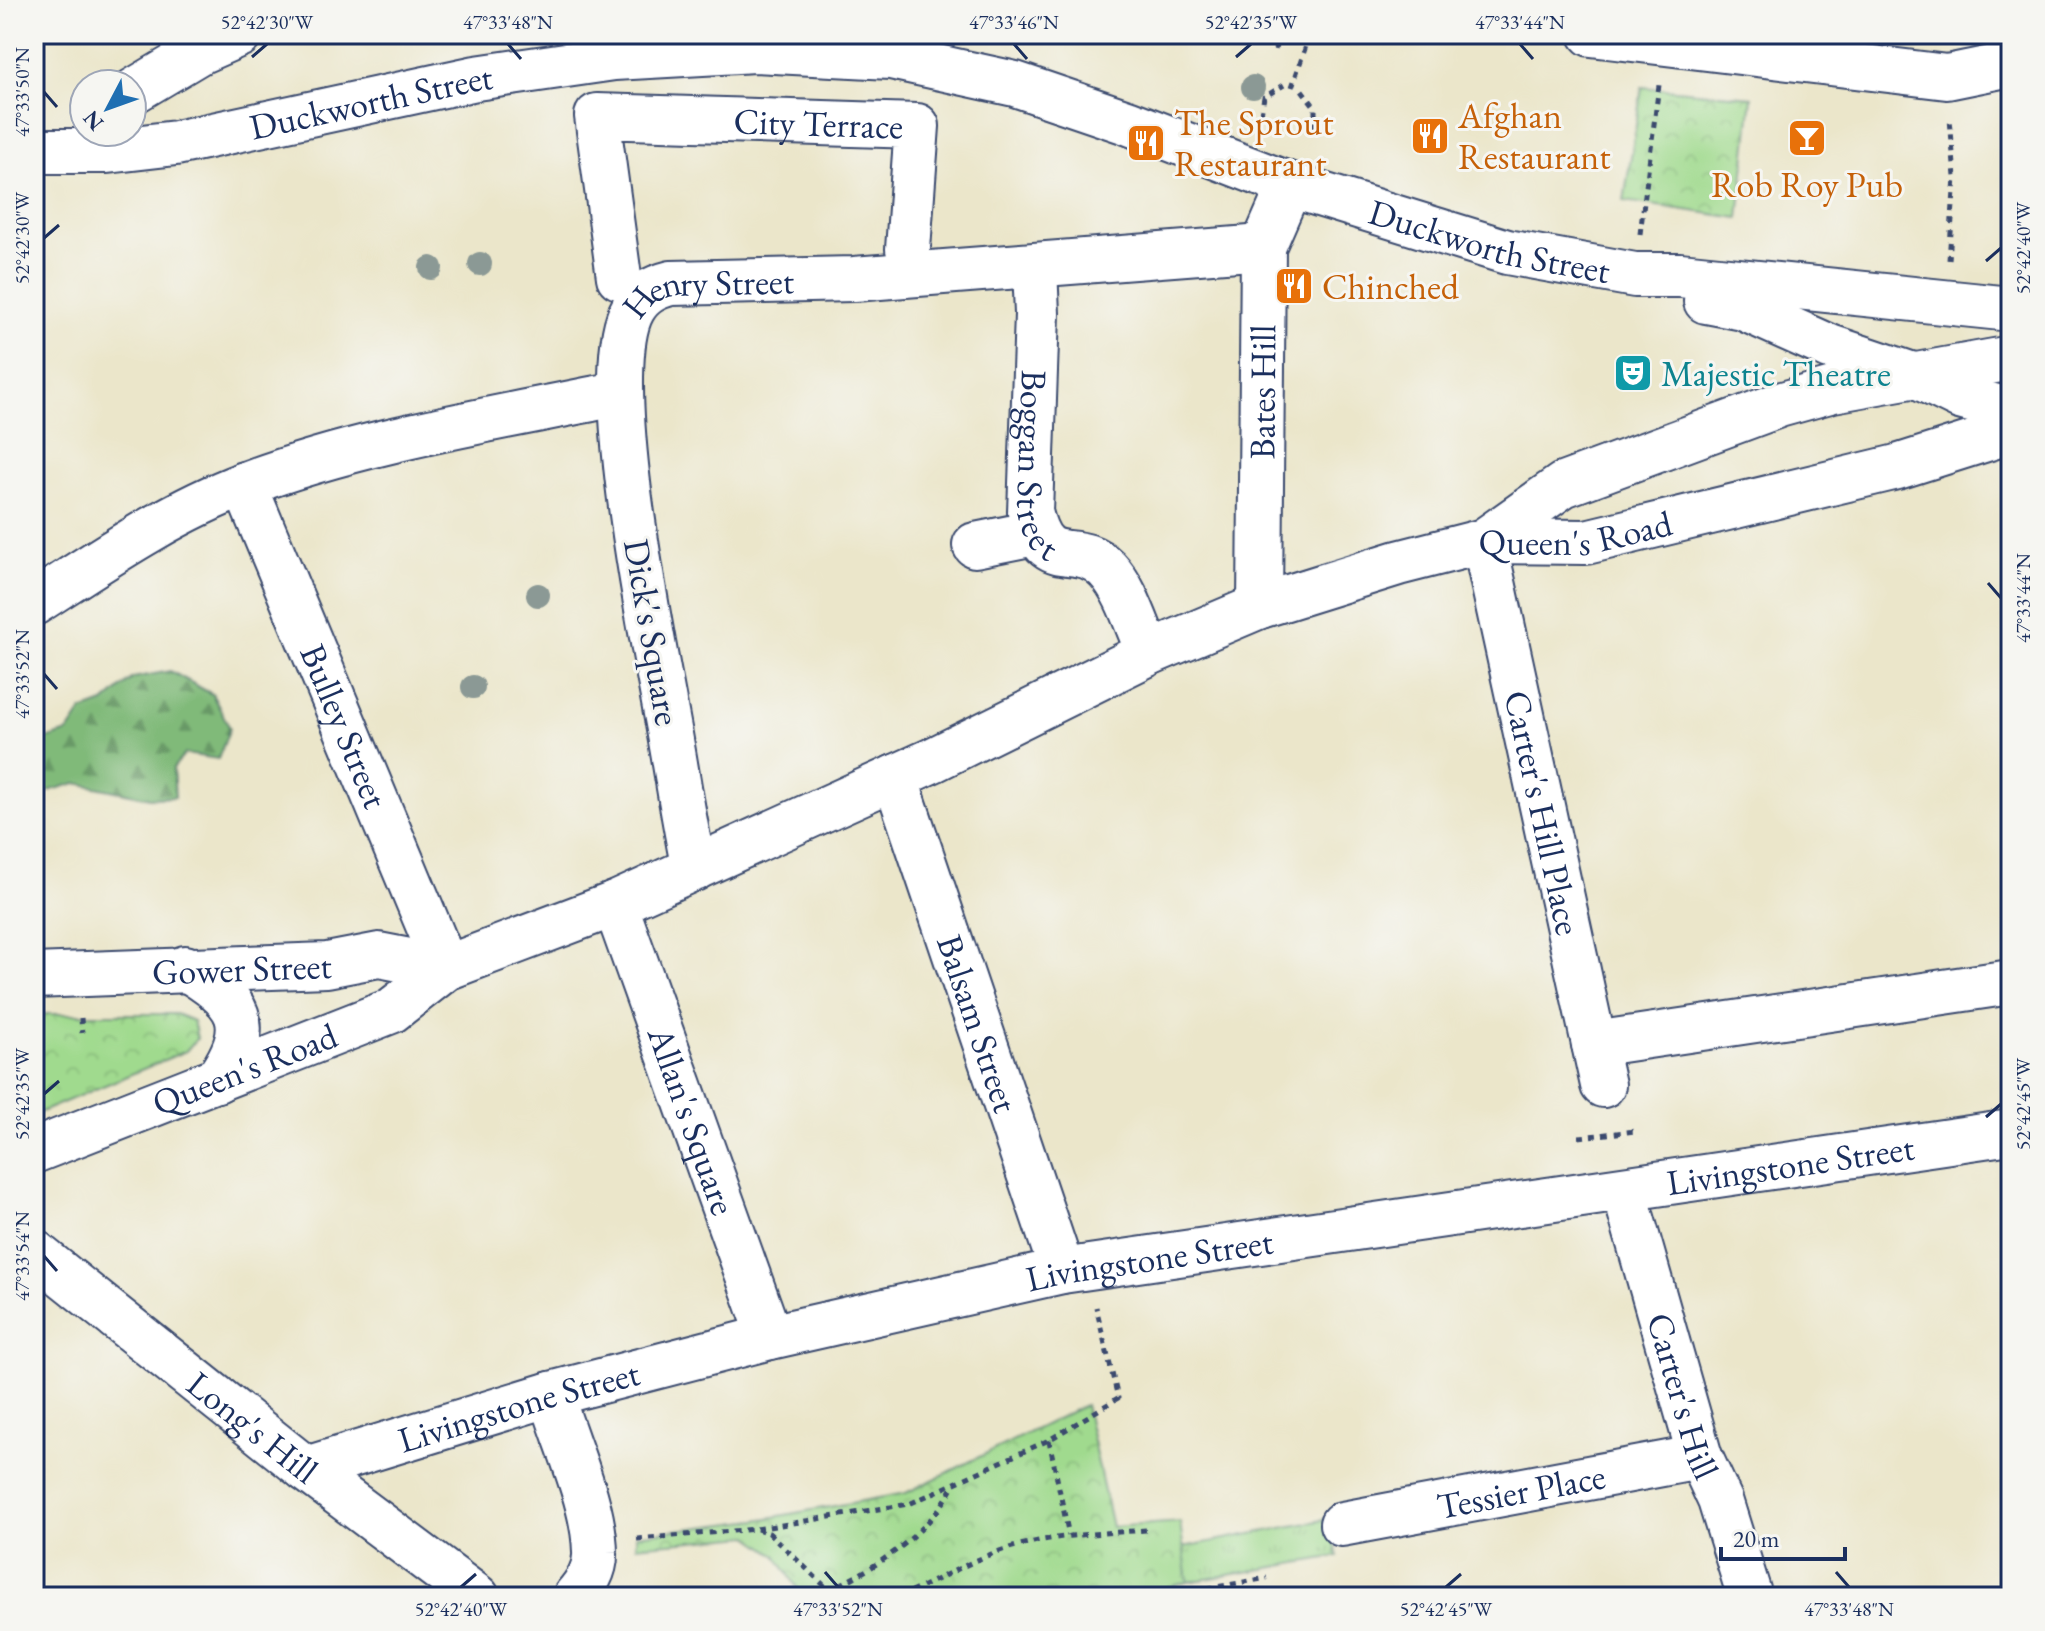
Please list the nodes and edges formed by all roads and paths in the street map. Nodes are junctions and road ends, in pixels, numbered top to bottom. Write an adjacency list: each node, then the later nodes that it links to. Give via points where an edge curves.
1 (240, 34): 10 (street)
2 (1278, 34): 7 (path)
3 (1310, 34): 12 (path)
4 (1334, 34): 6 (path)
5 (1591, 34): 8 (street, via 1947,77)
6 (1332, 42)
7 (1275, 50)
8 (2011, 64)
9 (1660, 75): 22 (path)
10 (148, 82)
11 (1284, 85): 15 (path, via 1264,97)
12 (1292, 87)
13 (1302, 90): 17 (path, via 1315,107)
14 (1949, 110): 23 (path, via 1955,177)
15 (1261, 114)
16 (68, 130): 18 (street)
17 (1315, 133)
18 (35, 150): 19 (street, Duckworth Street, via 107,151 176,143 544,66 755,50 891,57 1002,80)
19 (1290, 185): 20 (street, Bates Hill); 22 (street, Duckworth Street, via 1507,252)
20 (1263, 247): 24 (street, Henry Street); 37 (street, Bates Hill)
21 (908, 249): 25 (street, City Terrace, via 917,126 597,116)
22 (1637, 259): 26 (street, Duckworth Street, via 1680,275); 28 (street, Duckworth Street, via 1689,297 1743,308 1830,347)
23 (1948, 262)
24 (1035, 267): 29 (street, Henry Street, via 854,279 671,283 650,289 632,309); 33 (street, Boggan Street, via 1030,512)
25 (619, 277)
26 (2011, 309)
27 (2011, 358): 28 (street, Queen's Road)
28 (1919, 377): 30 (street, Duckworth Street, via 1960,397); 34 (street, Queen's Road, via 1833,390 1779,405 1563,485)
29 (621, 393): 32 (street, Henry Street, via 406,438); 40 (street, Dick's Square, via 635,530)
30 (2011, 411)
31 (2011, 431): 34 (street, Queen's Road, via 1897,467 1586,542)
32 (244, 484): 36 (street, Henry Street, via 187,510); 43 (street, Bulley Street)
33 (1035, 533): 35 (street); 38 (street, Boggan Street, via 1044,546 1089,556 1108,570)
34 (1484, 541): 37 (street); 45 (street, Carter's Hill Place, via 1599,1065)
35 (975, 545)
36 (34, 603)
37 (1260, 606): 38 (street)
38 (1149, 653): 39 (street)
39 (895, 777): 40 (street); 53 (street, Balsam Street)
40 (694, 869): 41 (street)
41 (615, 904): 43 (street); 54 (street, Allan's Square)
42 (185, 968): 43 (street, Gower Street, via 327,965 379,955); 44 (street, Gower Street); 46 (street, via 224,996 238,1017 241,1037)
43 (446, 968): 46 (street, Queen's Road, via 391,1011)
44 (34, 976)
45 (2011, 982)
46 (217, 1080): 50 (street, Queen's Road)
47 (1636, 1131): 49 (path)
48 (2011, 1132): 51 (street, Livingstone Street)
49 (1579, 1137)
50 (34, 1151)
51 (1624, 1190): 53 (street, Livingstone Street); 57 (street, Carter's Hill)
52 (34, 1252): 58 (street, Long's Hill)
53 (1078, 1285): 54 (street, Livingstone Street); 56 (path, via 1118,1398)
54 (770, 1337): 55 (street, Livingstone Street)
55 (551, 1394): 58 (street, Livingstone Street); 68 (street, via 596,1553 591,1577)
56 (1049, 1440): 59 (path); 63 (path)
57 (1700, 1457): 60 (street, Tessier Place); 71 (street, Carter's Hill, via 1720,1500)
58 (306, 1469): 67 (street, Long's Hill)
59 (955, 1483): 61 (path, via 909,1504); 66 (path, via 938,1514)
60 (1342, 1524)
61 (757, 1529): 64 (path); 66 (path, via 769,1533)
62 (1147, 1530): 63 (path)
63 (1069, 1536): 69 (path, via 992,1554)
64 (628, 1540)
65 (1267, 1578): 70 (path)
66 (828, 1593)
67 (477, 1597)
68 (575, 1597)
69 (900, 1597)
70 (1160, 1597)
71 (1750, 1597)

